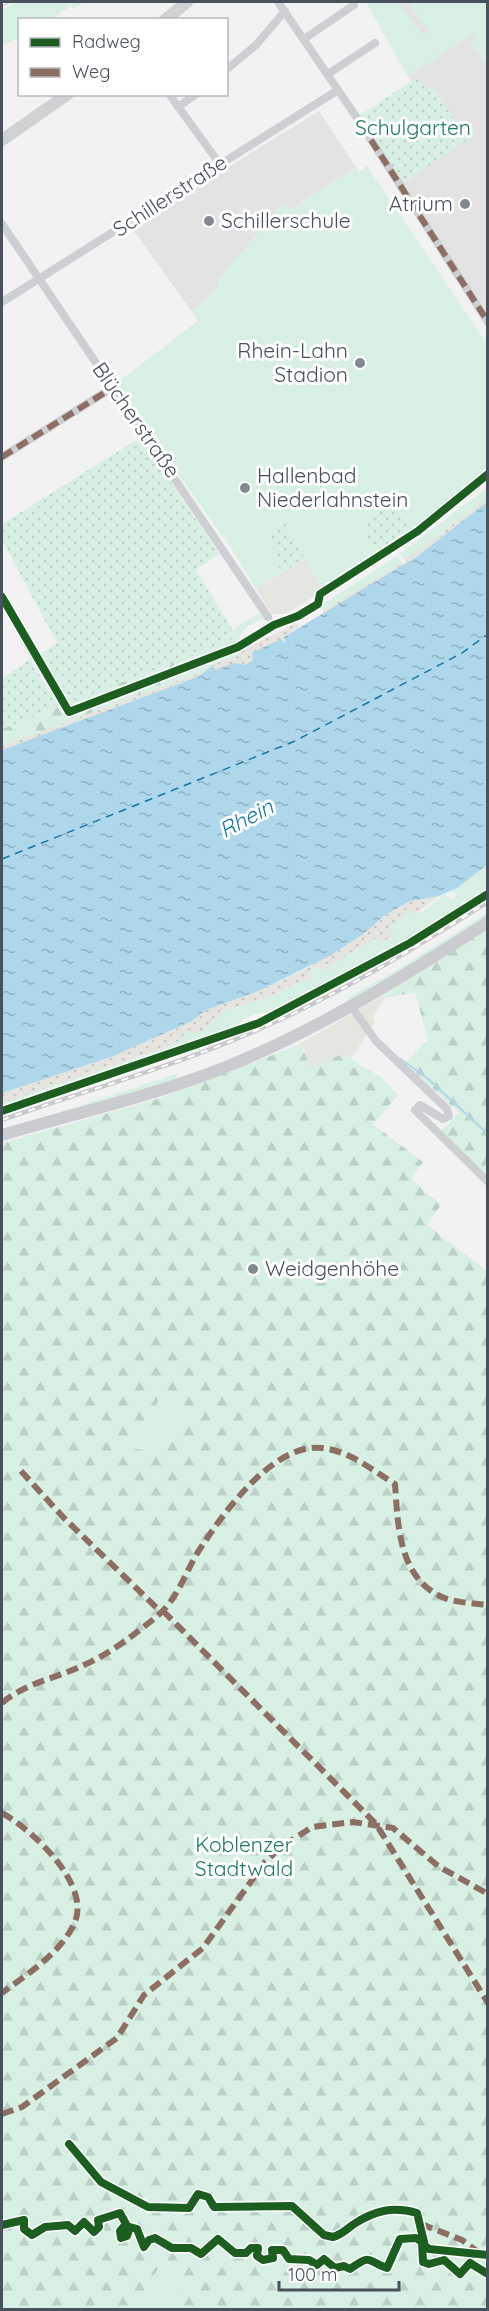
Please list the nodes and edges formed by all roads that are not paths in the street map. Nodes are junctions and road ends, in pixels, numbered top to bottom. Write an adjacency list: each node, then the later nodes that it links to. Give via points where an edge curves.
1 (187, 2): 5 (street)
2 (279, 2): 4 (street)
3 (354, 5): 6 (street)
4 (285, 11): 6 (street); 8 (street, via 256,45)
5 (167, 18)
6 (304, 39): 9 (street)
7 (375, 43): 9 (street)
8 (228, 68)
9 (328, 74): 10 (street)
10 (338, 90): 16 (street, Schillerstraße); 20 (street)
11 (65, 96): 15 (street)
12 (170, 96): 14 (street)
13 (193, 96): 14 (street)
14 (178, 107): 16 (street)
15 (2, 140)
16 (219, 163): 18 (street, Schillerstraße)
17 (2, 224): 18 (street, Blücherstraße)
18 (40, 279): 19 (street, Schillerstraße); 21 (street, Blücherstraße)
19 (2, 302)
20 (488, 322)
21 (112, 387): 22 (street); 24 (street, Blücherstraße)
22 (2, 457)
23 (2, 597): 25 (street)
24 (268, 617)
25 (34, 656)
26 (488, 922): 27 (main road)
27 (351, 1006): 28 (main road, via 280,1044 192,1080); 29 (street, via 376,1041 447,1109 449,1116 443,1119 420,1105 414,1108 416,1112)
28 (2, 1135)
29 (488, 1182)

